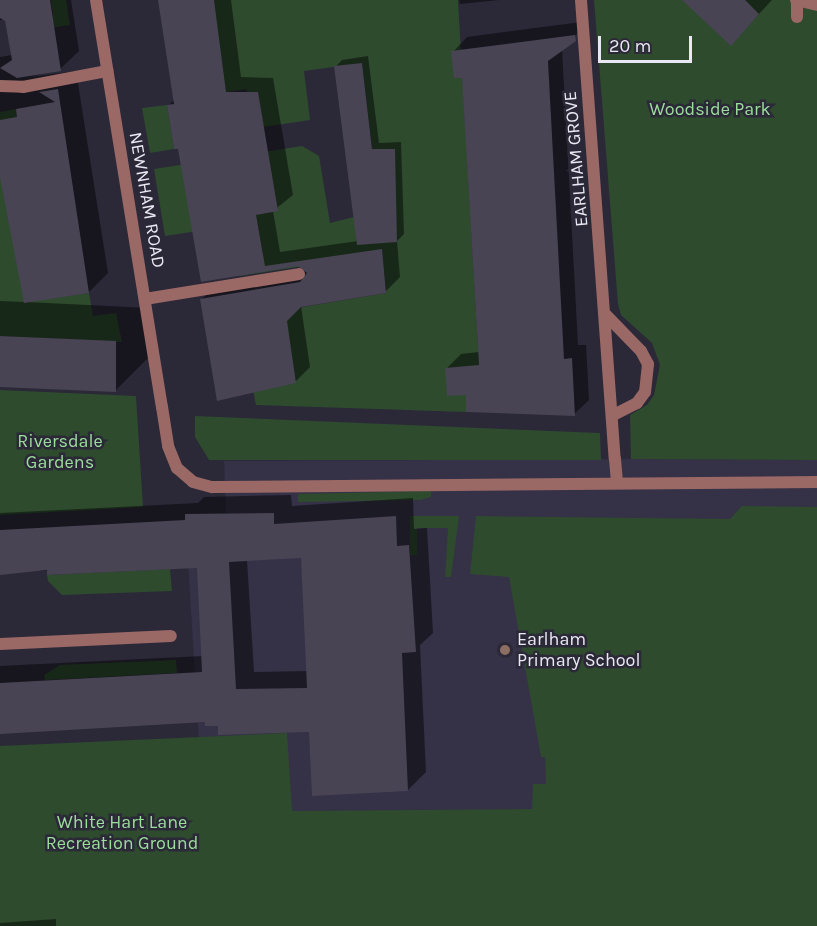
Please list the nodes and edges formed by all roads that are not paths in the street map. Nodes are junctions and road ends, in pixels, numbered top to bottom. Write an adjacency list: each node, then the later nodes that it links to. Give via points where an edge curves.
1 (96, 0): 6 (street, NEWNHAM ROAD)
2 (581, 0): 10 (street, EARLHAM GROVE)
3 (797, 0): 4 (street); 5 (street)
4 (817, 5)
5 (797, 16)
6 (107, 71): 7 (street, via 23,87); 9 (street, NEWNHAM ROAD)
7 (0, 86)
8 (299, 274): 9 (street)
9 (145, 298): 12 (street, NEWNHAM ROAD, via 171,458 185,477 202,486)
10 (606, 315): 11 (street, EARLHAM GROVE); 11 (street, via 641,351 648,364 645,392 637,403)
11 (613, 415): 12 (street, EARLHAM GROVE)
12 (617, 482): 13 (street, NEWNHAM ROAD)
13 (817, 482)
14 (171, 636): 15 (street)
15 (0, 644)

